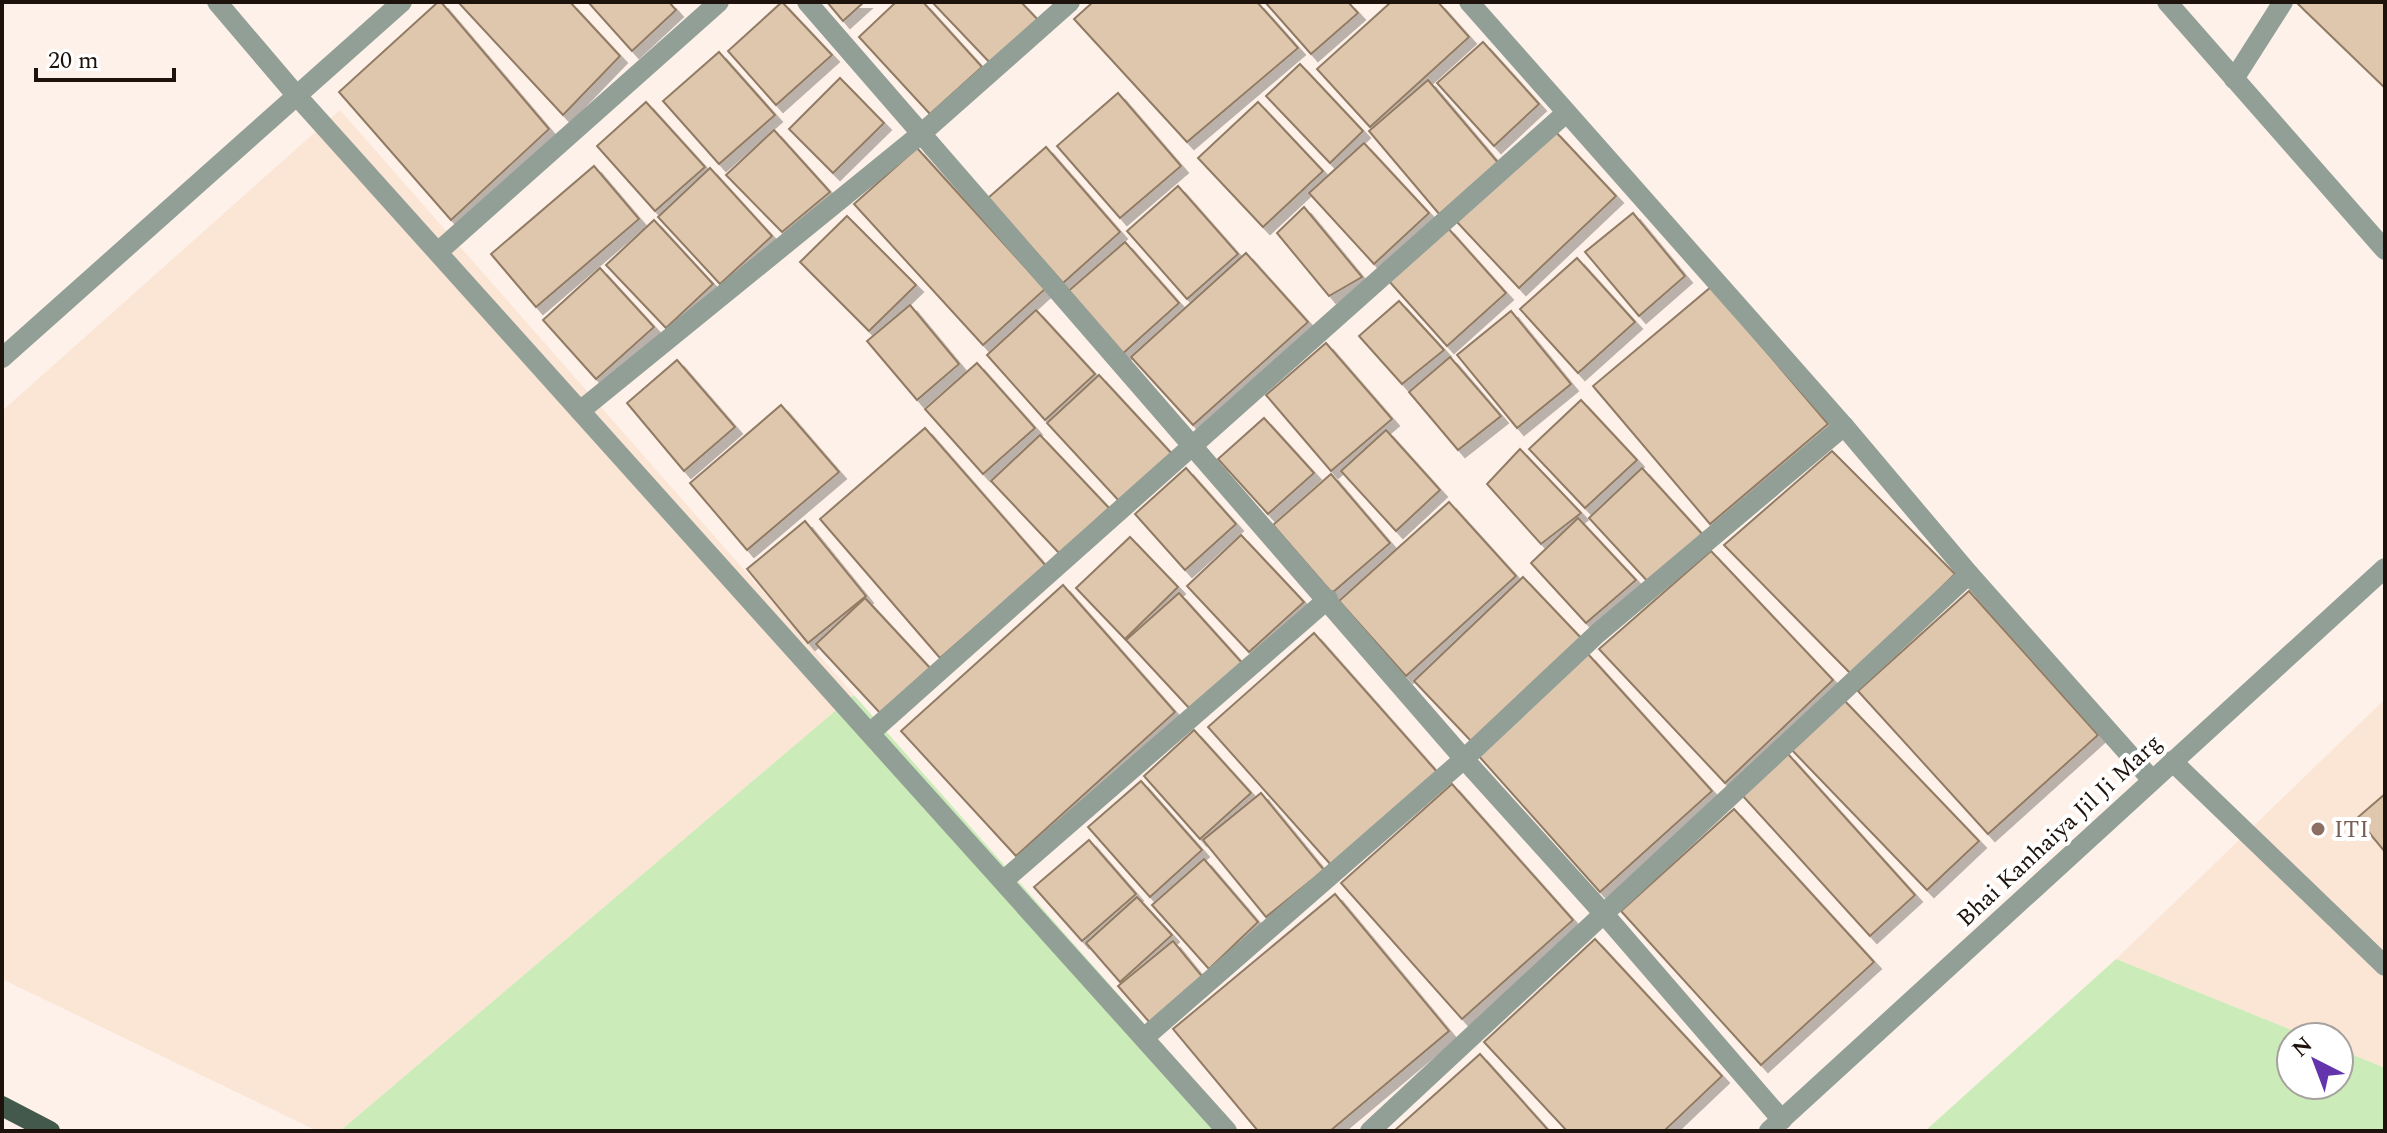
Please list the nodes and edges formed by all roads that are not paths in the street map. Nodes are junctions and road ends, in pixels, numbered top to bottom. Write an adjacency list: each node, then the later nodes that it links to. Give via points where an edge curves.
1 (217, 2): 10 (street)
2 (402, 2): 10 (street)
3 (719, 2): 14 (street)
4 (807, 2): 12 (street)
5 (1070, 2): 12 (street)
6 (1469, 2): 11 (street)
7 (2167, 2): 9 (street)
8 (2283, 2): 9 (street)
9 (2234, 79): 13 (street)
10 (297, 96): 14 (street); 15 (street)
11 (1566, 113): 17 (street); 18 (street)
12 (922, 133): 16 (street); 18 (street)
13 (2382, 237)
14 (438, 252): 16 (street)
15 (2, 358)
16 (580, 411): 22 (street)
17 (1844, 426): 20 (street); 23 (street, via 1598,633)
18 (1193, 445): 21 (street); 22 (street)
19 (2385, 568): 24 (street, Bhai Kanhaiya Jil Ji Marg)
20 (1969, 574): 25 (street); 27 (street)
21 (1328, 599): 23 (street); 26 (street)
22 (870, 733): 26 (street)
23 (1464, 759): 27 (street); 29 (street)
24 (2172, 761): 25 (street, Bhai Kanhaiya Jil Ji Marg); 28 (street)
25 (2152, 780): 31 (street, Bhai Kanhaiya Jil Ji Marg)
26 (1003, 881): 29 (street)
27 (1604, 914): 31 (street); 34 (street)
28 (2385, 966)
29 (1144, 1038): 33 (street)
30 (2, 1106): 32 (main road)
31 (1776, 1125)
32 (50, 1131)
33 (1227, 1131)
34 (1370, 1131)

